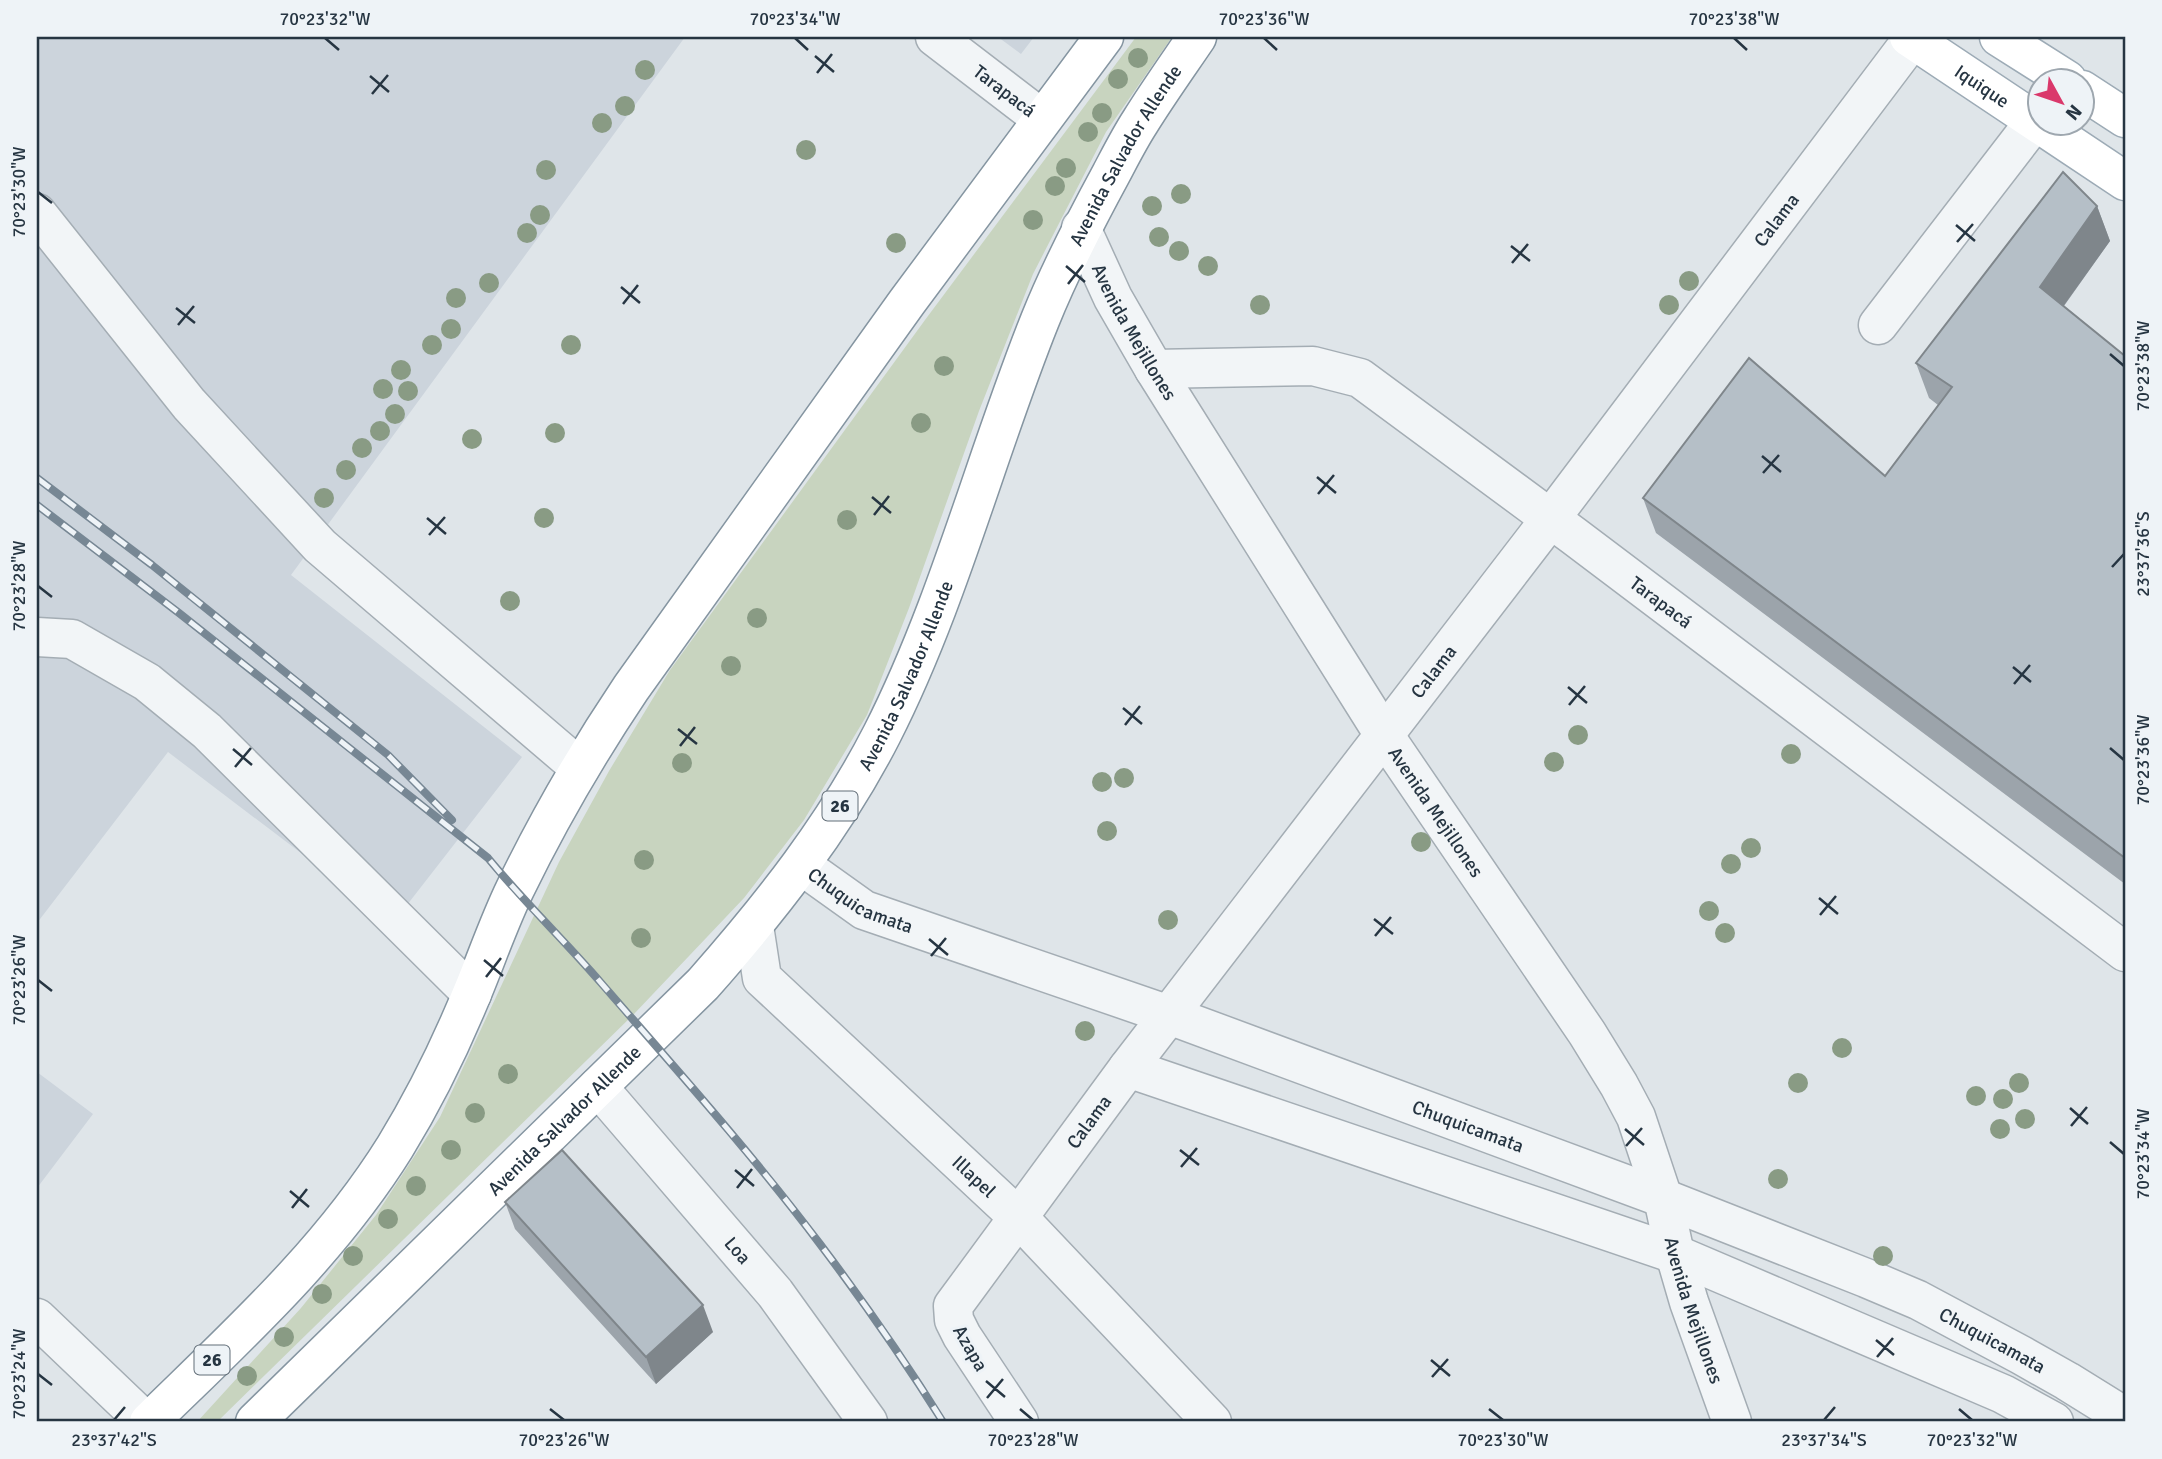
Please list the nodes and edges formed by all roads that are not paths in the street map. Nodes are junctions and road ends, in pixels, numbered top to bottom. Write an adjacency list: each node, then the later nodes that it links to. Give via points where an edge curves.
1 (935, 37): 10 (street, Tarapacá)
2 (1104, 37): 10 (main road, 26)
3 (1197, 37): 15 (main road, Avenida Salvador Allende / 26, via 1139,124)
4 (1999, 37): 6 (main road)
5 (1912, 38): 8 (main road, Iquique); 18 (street, Calama)
6 (2045, 66)
7 (2096, 100): 9 (main road)
8 (2025, 114)
9 (2125, 118)
10 (1042, 119): 21 (main road, 26, via 647,665)
11 (2025, 134): 16 (street)
12 (2058, 136): 13 (main road, Iquique)
13 (2125, 181)
14 (37, 213): 21 (street, via 189,404 320,546)
15 (1081, 228): 17 (street, Avenida Mejillones, via 1113,299); 22 (main road, Avenida Salvador Allende / 26, via 1011,396 914,669 844,801)
16 (1878, 325)
17 (1154, 369): 18 (street, Tarapacá, via 1314,366 1360,378); 20 (street, Avenida Mejillones)
18 (1551, 519): 20 (street, Calama); 24 (street, Tarapacá)
19 (37, 636): 25 (street, via 72,639 147,682 207,731)
20 (1384, 735): 26 (street, Calama); 29 (street, Avenida Mejillones, via 1600,1054 1636,1117)
21 (580, 768): 25 (main road, 26, via 515,890)
22 (802, 865): 23 (main road, Avenida Salvador Allende / 26); 26 (street, Chuquicamata, via 864,910)
23 (754, 926): 28 (main road, Avenida Salvador Allende / 26, via 703,984); 30 (street, Illapel, via 762,978)
24 (2125, 952)
25 (472, 994): 35 (main road, 26, via 394,1148 339,1225 275,1299)
26 (1169, 1015): 27 (street, Calama); 29 (street, Chuquicamata)
27 (1128, 1068): 30 (street, Calama); 31 (street)
28 (598, 1087): 36 (main road, Avenida Salvador Allende / 26); 37 (street, Loa, via 775,1293)
29 (1663, 1198): 31 (street, Avenida Mejillones); 34 (street, Chuquicamata, via 1918,1300 2056,1374)
30 (1018, 1217): 32 (street, Calama); 39 (street, Illapel)
31 (1675, 1254): 40 (street, Avenida Mejillones); 41 (street, via 2003,1394)
32 (953, 1306): 38 (street, Azapa, via 962,1336)
33 (37, 1318): 35 (street)
34 (2125, 1418)
35 (147, 1422)
36 (255, 1422)
37 (868, 1422)
38 (1018, 1422)
39 (1212, 1422)
40 (1732, 1422)
41 (2054, 1422)

